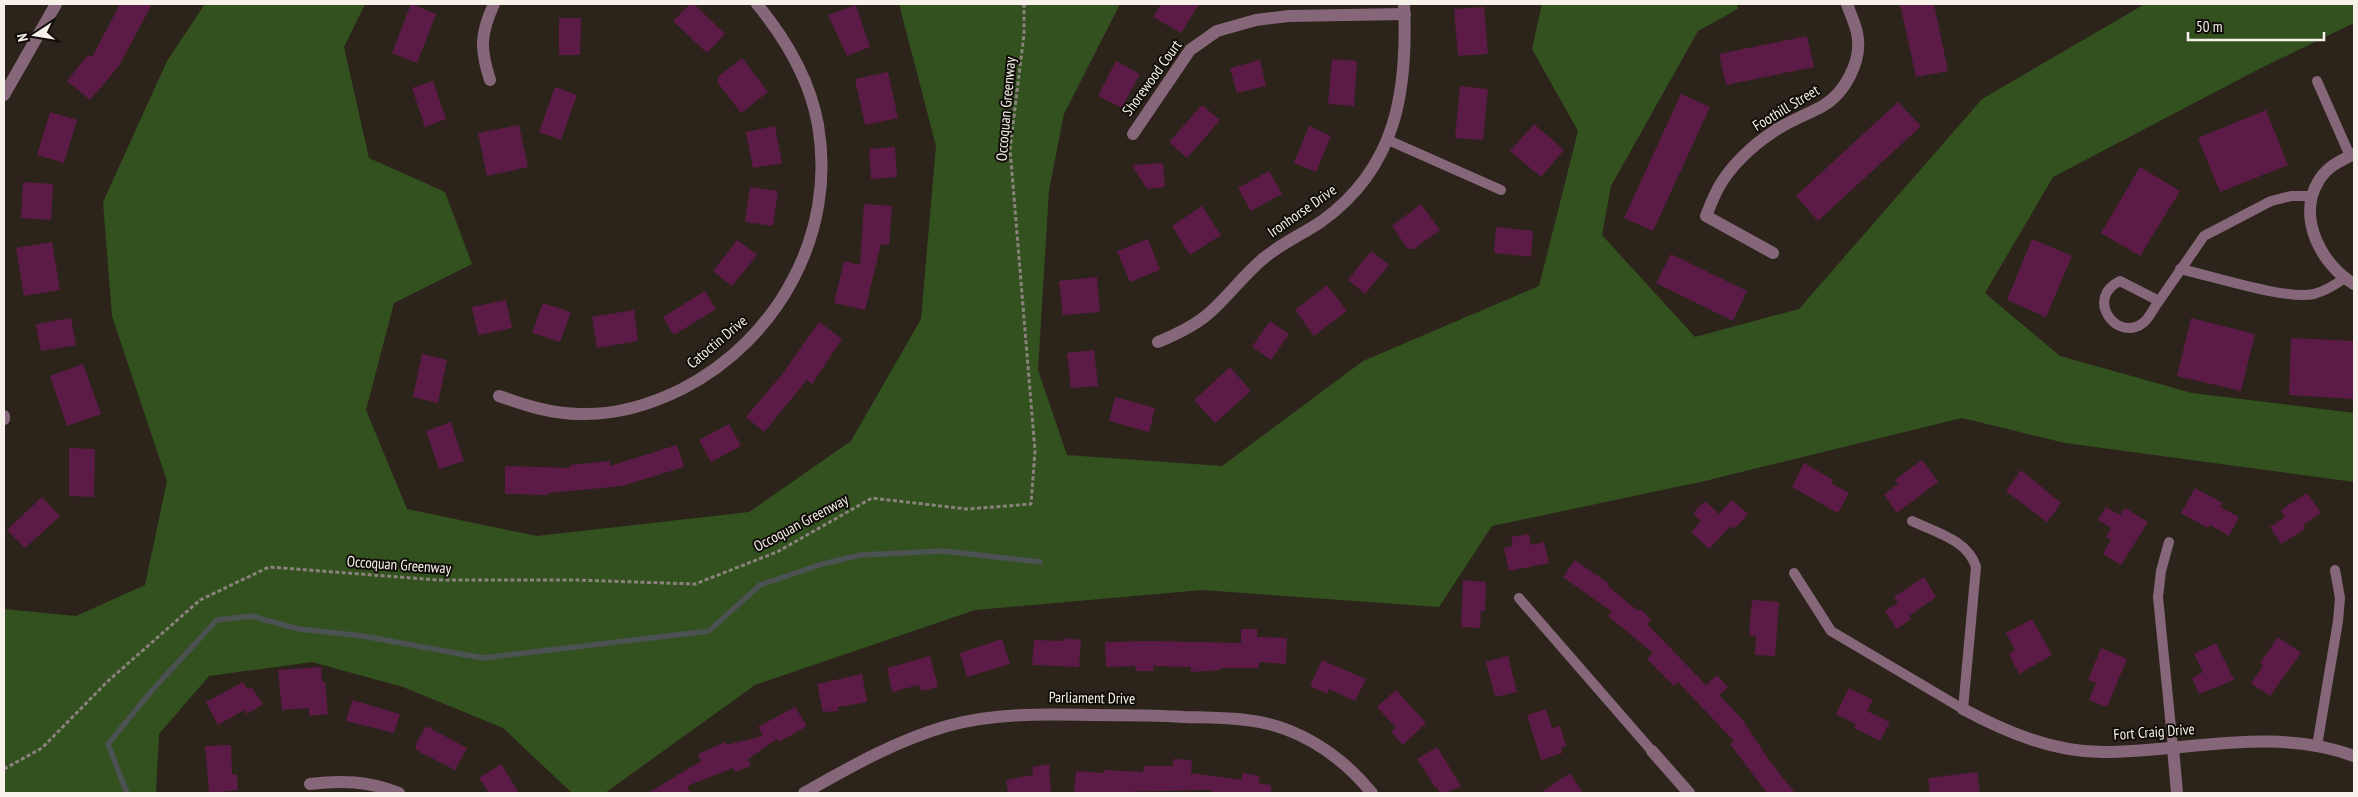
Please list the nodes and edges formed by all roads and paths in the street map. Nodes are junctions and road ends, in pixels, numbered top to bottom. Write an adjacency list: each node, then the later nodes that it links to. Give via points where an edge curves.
1 (56, 4): 9 (street)
2 (494, 4): 7 (street, via 482,38)
3 (757, 4): 20 (street, Catoctin Drive, via 776,28 794,60 815,114 820,142 821,183 811,240 783,299 743,346 694,382 663,398 610,412 580,414 550,411)
4 (1024, 4): 31 (path, Occoquan Greenway, via 1024,34 1010,149 1034,450 1031,504 966,510 872,498 777,552 695,584 438,580 269,567 200,600 108,681 42,748)
5 (1847, 4): 15 (street, Foothill Street, via 1857,34 1857,53 1845,85 1822,107 1795,118 1747,153 1720,185 1706,216)
6 (1404, 9): 10 (street, Shorewood Court, via 1289,16 1256,20 1217,31 1190,50); 11 (street, Ironhorse Drive, via 1402,74 1395,121)
7 (490, 80)
8 (2317, 81): 12 (lane)
9 (4, 95)
10 (1133, 134)
11 (1388, 140): 13 (lane); 19 (street, Ironhorse Drive, via 1363,182 1348,199 1264,258 1207,315 1182,332)
12 (2352, 155): 14 (street, via 2327,170)
13 (1501, 190)
14 (2312, 196): 16 (lane, via 2291,196 2271,201 2204,236); 17 (street, via 2311,218 2317,244 2331,267)
15 (1773, 253)
16 (2180, 269): 17 (lane, via 2292,295 2313,294); 18 (lane)
17 (2350, 281)
18 (2159, 301): 18 (lane, via 2144,323 2134,328 2114,323 2107,316 2103,304 2104,294 2111,285 2120,281)
19 (1158, 342)
20 (499, 396)
21 (1912, 521): 26 (lane, via 1966,547 1976,567)
22 (2170, 542): 28 (lane, via 2158,596)
23 (2335, 570): 27 (lane, via 2340,598 2338,621)
24 (1794, 573): 26 (lane, via 1831,631)
25 (1519, 598): 29 (lane)
26 (1963, 709): 28 (street, Fort Craig Drive, via 2025,738 2059,747 2102,752)
27 (2317, 746): 28 (street, Fort Craig Drive, via 2244,740); 30 (street, Fort Craig Drive)
28 (2173, 748): 37 (street)
29 (1652, 751): 36 (street)
30 (2354, 756)
31 (4, 769)
32 (310, 784): 33 (street, via 360,782)
33 (398, 793)
34 (804, 793): 35 (street, Parliament Drive, via 908,739 990,717 1024,714 1257,720 1285,728 1326,750)
35 (1372, 793)
36 (1689, 793)
37 (2177, 793)

